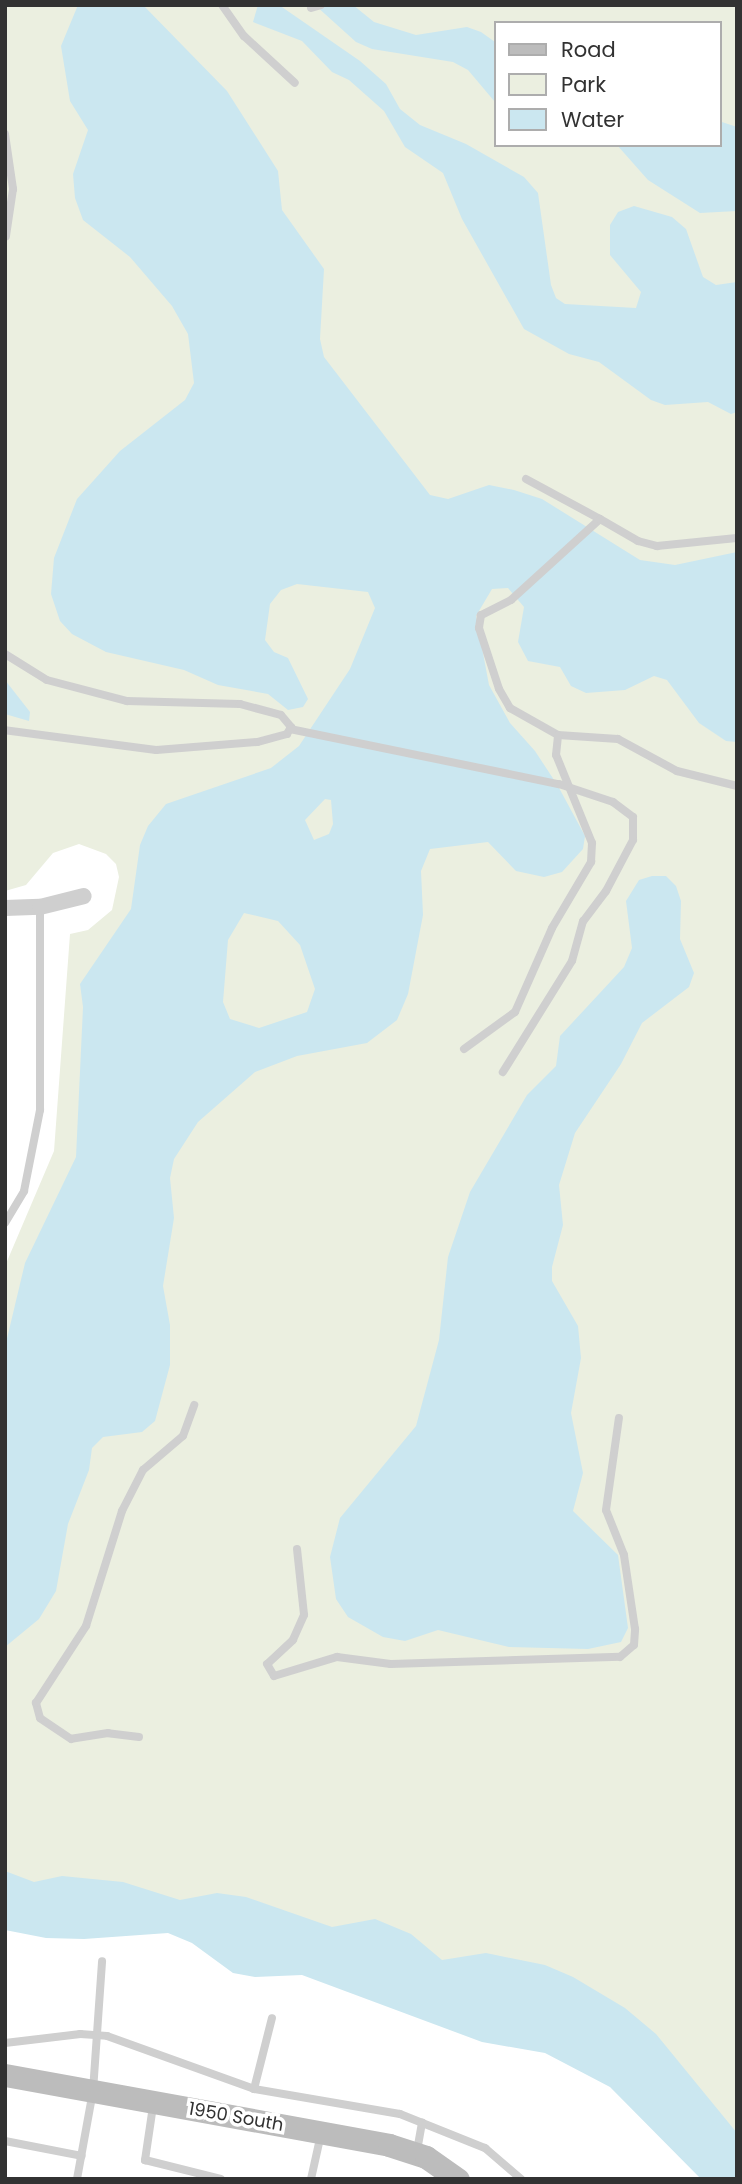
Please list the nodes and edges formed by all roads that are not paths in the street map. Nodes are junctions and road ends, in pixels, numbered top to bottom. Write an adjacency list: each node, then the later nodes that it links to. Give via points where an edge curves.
1 (222, 5): 4 (lane, via 244,36)
2 (321, 5): 3 (lane)
3 (312, 8)
4 (295, 83)
5 (5, 134): 6 (lane, via 13,189)
6 (6, 236)
7 (526, 479): 8 (lane)
8 (598, 523): 9 (lane, via 657,546); 13 (lane, via 511,600 487,609 479,619 499,690 518,715)
9 (737, 538)
10 (5, 654): 11 (lane, via 47,680 127,701 213,702 268,710 287,719)
11 (290, 729): 12 (lane, via 257,742 156,750); 14 (lane)
12 (5, 730)
13 (558, 735): 14 (lane, via 556,755); 15 (lane, via 618,739 677,771)
14 (564, 785): 19 (lane, via 592,843 591,862 552,928 514,1012); 20 (lane, via 627,810 635,831 606,891 583,920 572,961 551,1002)
15 (737, 786)
16 (84, 896): 17 (street)
17 (40, 907): 18 (street); 21 (lane, via 40,1110 24,1191)
18 (5, 908)
19 (464, 1049)
20 (503, 1072)
21 (5, 1223)
22 (194, 1405): 25 (lane, via 183,1436 143,1470 121,1511 86,1626 36,1703 40,1718 71,1739 108,1733)
23 (619, 1418): 24 (lane, via 606,1510 624,1555 635,1629 634,1645 620,1657 391,1664 337,1657 274,1676 267,1664 293,1640 304,1615)
24 (297, 1549)
25 (139, 1737)
26 (102, 1961): 28 (lane)
27 (272, 2018): 31 (lane)
28 (99, 2035): 29 (lane); 31 (lane); 32 (lane)
29 (5, 2043)
30 (5, 2075): 32 (street, 1950 South)
31 (254, 2089): 34 (lane, via 400,2114)
32 (93, 2091): 33 (street, 1950 South); 38 (lane)
33 (154, 2102): 35 (street, 1950 South); 40 (lane, via 145,2160)
34 (422, 2122): 37 (lane); 43 (lane, via 485,2148)
35 (322, 2132): 37 (street, 1950 South); 41 (lane)
36 (5, 2141): 38 (lane)
37 (416, 2154): 42 (street, 1950 South, via 438,2163)
38 (82, 2156): 39 (lane)
39 (77, 2179)
40 (220, 2179)
41 (312, 2179)
42 (458, 2179)
43 (521, 2179)

